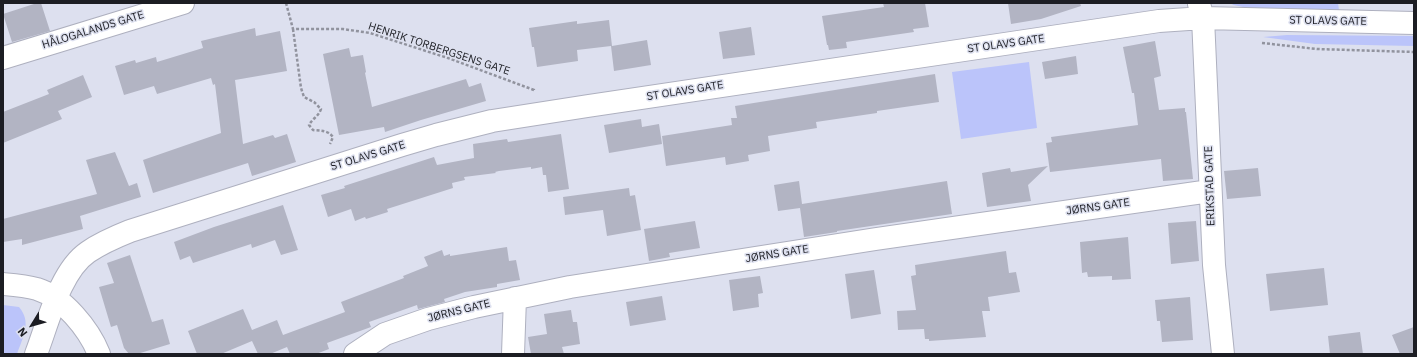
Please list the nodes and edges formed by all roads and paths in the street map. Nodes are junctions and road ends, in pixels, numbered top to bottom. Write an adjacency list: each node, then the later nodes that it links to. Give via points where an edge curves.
1 (183, 3): 8 (street, HÅLOGALANDS GATE)
2 (286, 3): 5 (path)
3 (1201, 10): 4 (street, ST OLAVS GATE); 9 (street, ST OLAVS GATE, via 1159,21); 11 (street, ERIKSTAD GATE)
4 (1414, 23)
5 (293, 29): 9 (path, HENRIK TORBERGSENS GATE, via 343,29 370,33 448,58 534,90); 10 (path, via 304,97 321,109 309,125 313,130 330,133 333,137)
6 (1255, 43): 7 (path, via 1316,49)
7 (1414, 52)
8 (3, 58)
9 (539, 113): 13 (street, ST OLAVS GATE, via 436,135 311,173 101,243 75,264 66,276)
10 (327, 146)
11 (1210, 191): 14 (street, JØRNS GATE, via 861,241 585,284); 19 (street, ERIKSTAD GATE)
12 (3, 284): 13 (street, via 38,289)
13 (56, 298): 15 (street, ST OLAVS GATE); 16 (street, via 81,323 93,339)
14 (516, 298): 17 (street, JØRNS GATE, via 428,319 385,334); 18 (street)
15 (36, 354)
16 (99, 354)
17 (355, 354)
18 (513, 354)
19 (1223, 354)

